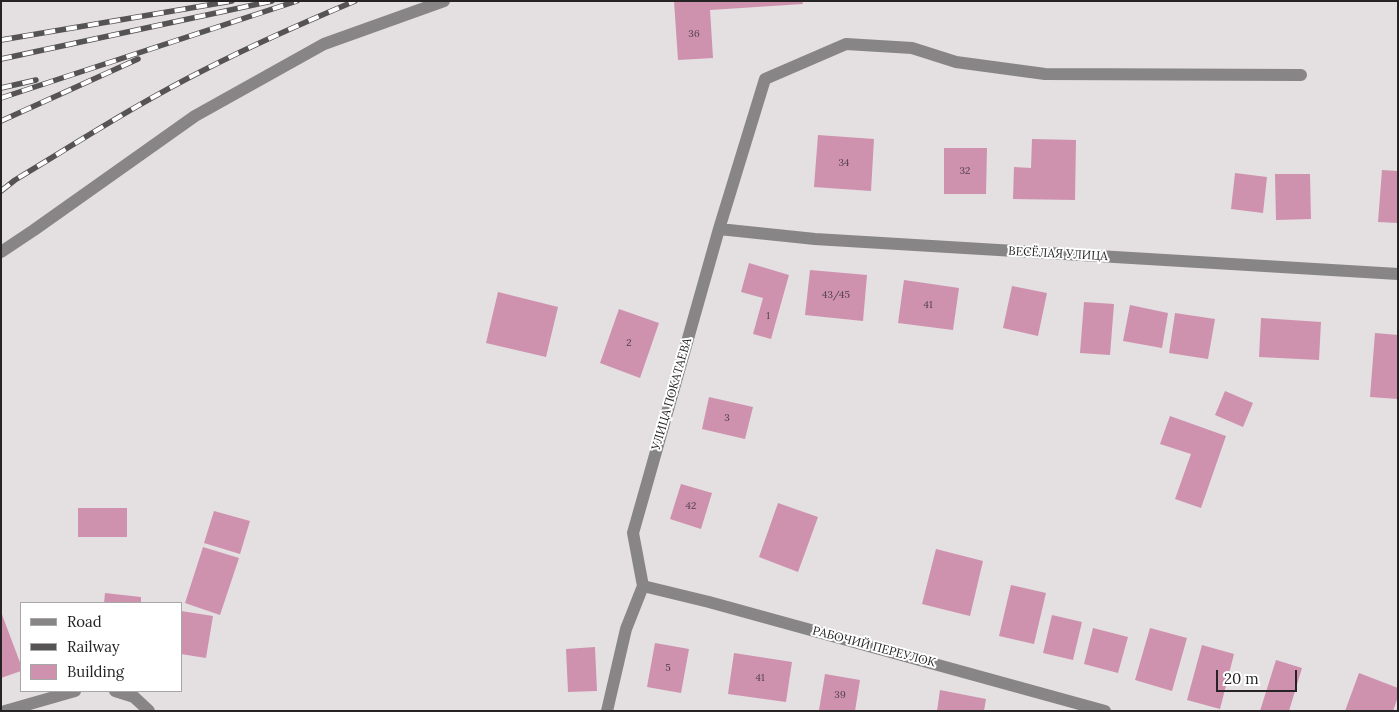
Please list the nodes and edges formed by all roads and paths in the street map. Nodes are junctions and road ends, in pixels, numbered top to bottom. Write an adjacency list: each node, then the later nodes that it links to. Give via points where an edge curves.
1 (444, 1): 4 (street, via 324,44 195,116)
2 (1300, 75): 3 (street, УЛИЦА ПОКАТАЕВА, via 1045,74 956,62 912,48 846,44 765,79)
3 (719, 229): 5 (street, ВЕСЁЛАЯ УЛИЦА, via 815,239); 6 (street, УЛИЦА ПОКАТАЕВА, via 633,533)
4 (1, 252)
5 (1398, 274)
6 (643, 586): 11 (street, via 626,629); 12 (street, РАБОЧИЙ ПЕРЕУЛОК)
7 (72, 692): 9 (street)
8 (118, 692): 10 (street, via 134,697)
9 (5, 711)
10 (149, 711)
11 (606, 711)
12 (1105, 711)

